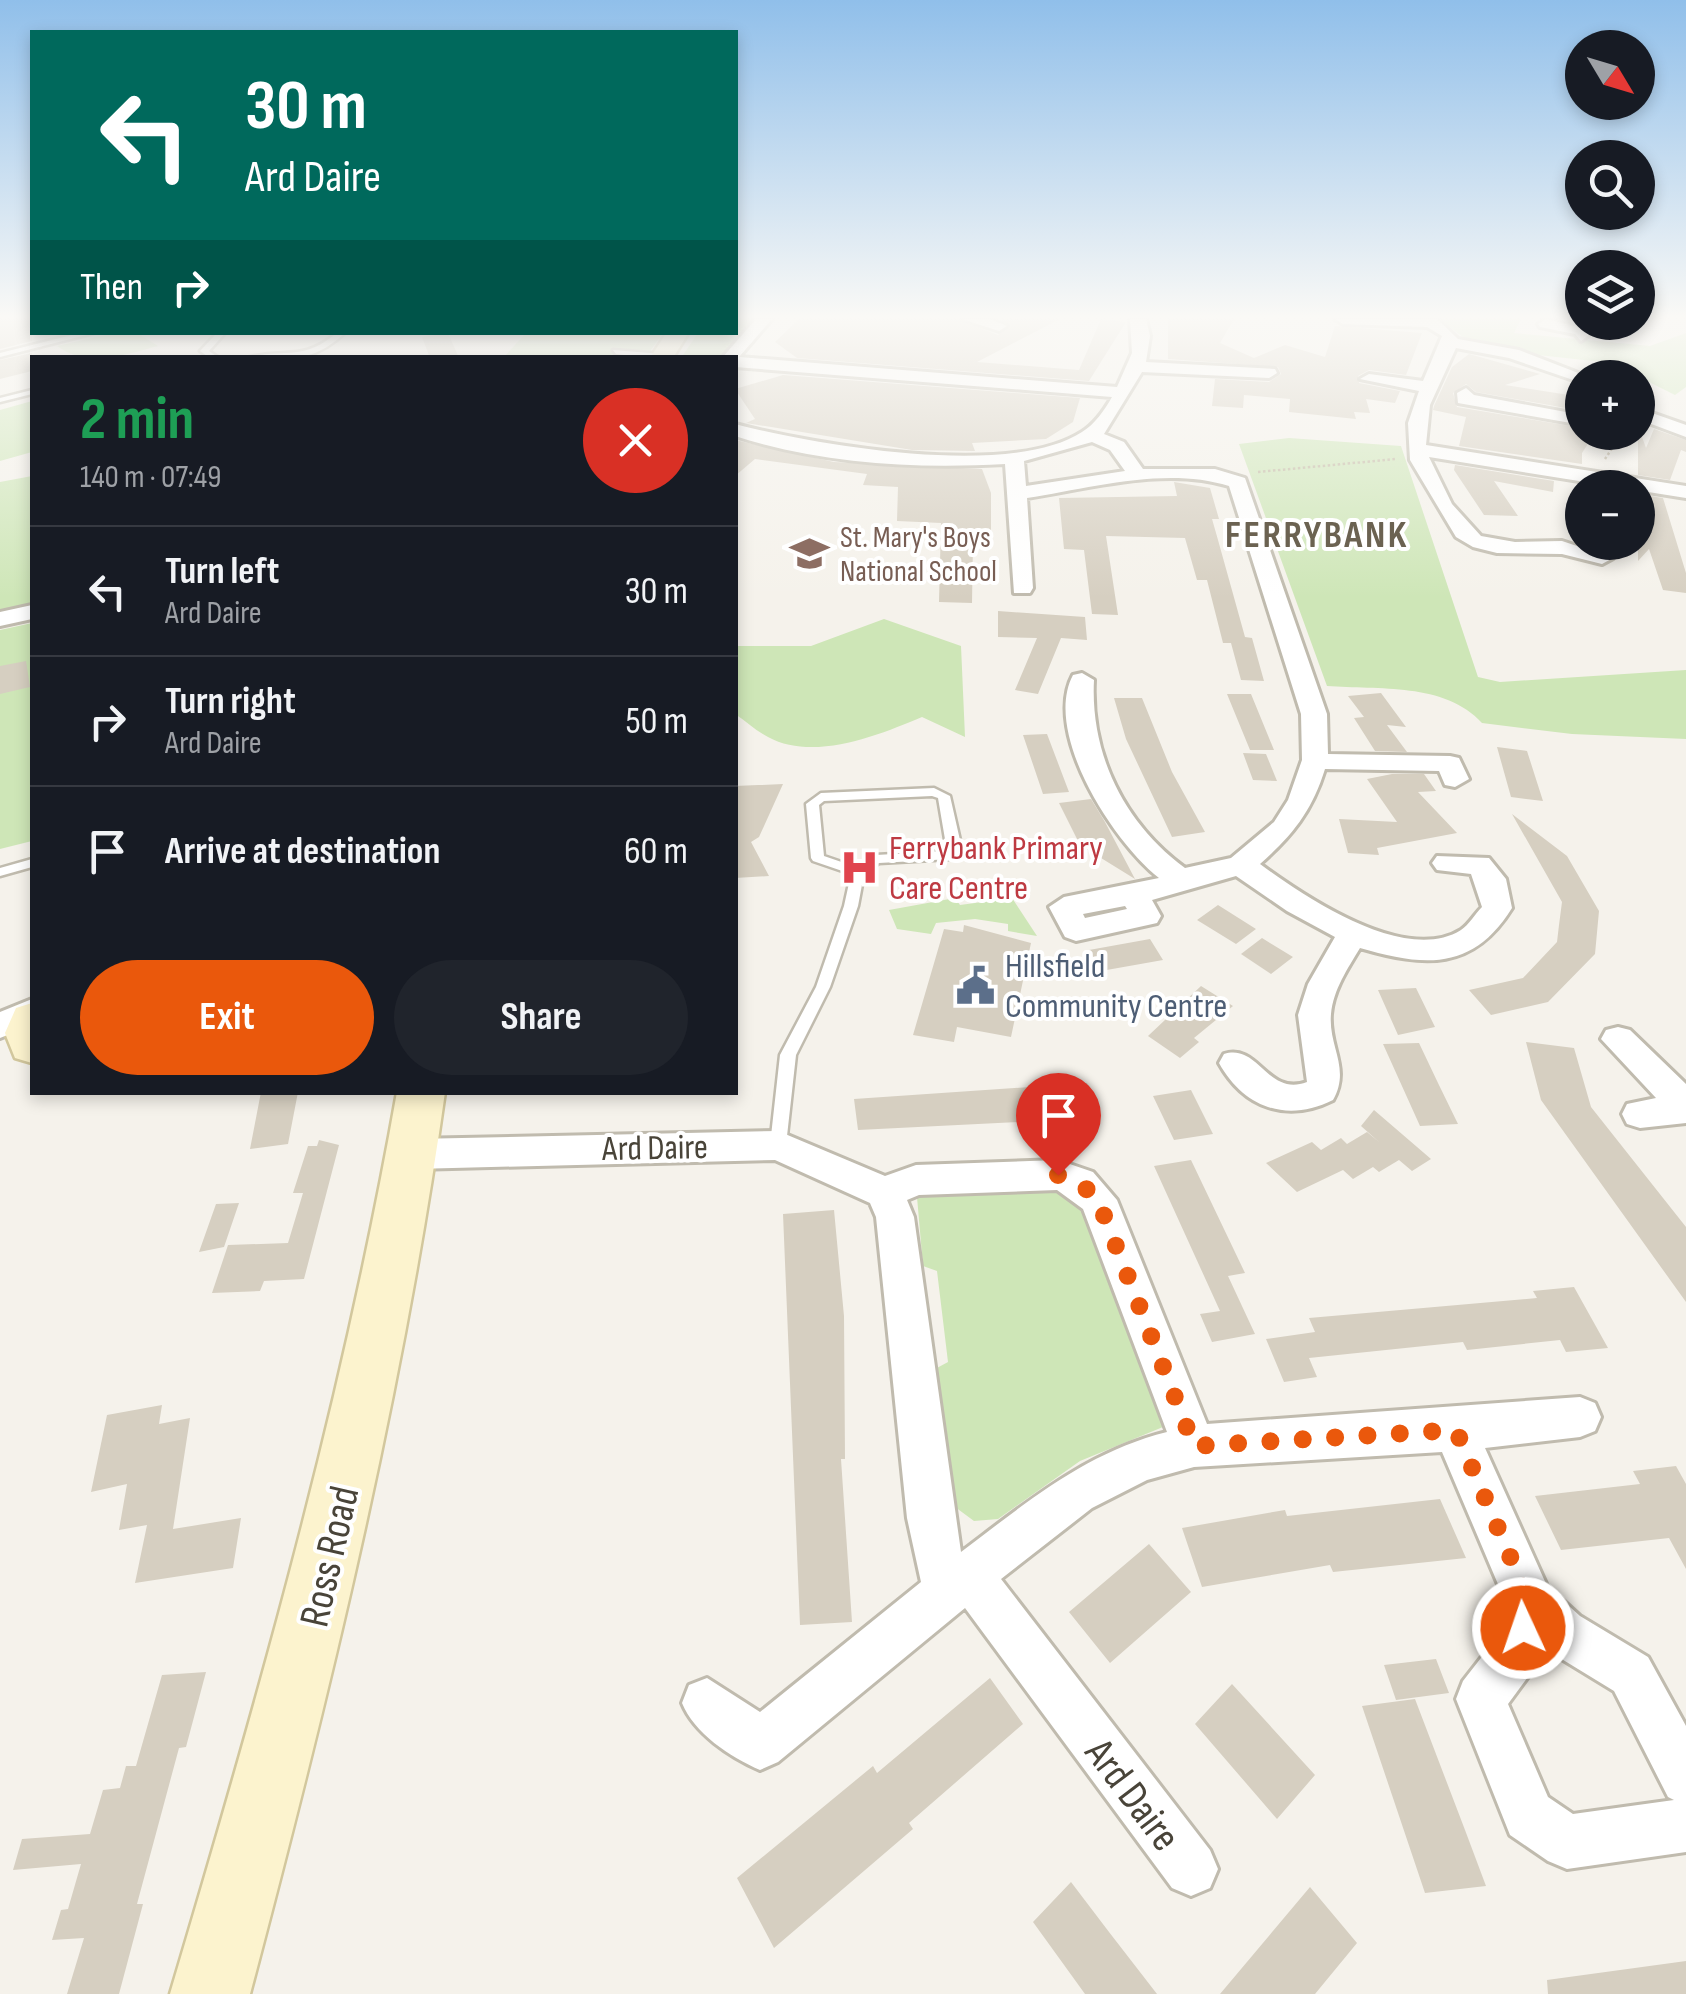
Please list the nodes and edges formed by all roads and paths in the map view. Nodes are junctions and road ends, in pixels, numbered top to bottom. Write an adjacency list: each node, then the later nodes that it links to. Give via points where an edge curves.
1 (1108, 412): 8 (street)
2 (1421, 412): 9 (street, via 1414,434)
3 (1537, 412): 4 (street)
4 (1565, 417)
5 (1655, 419): 7 (street)
6 (738, 431): 10 (street, via 789,446 880,456)
7 (1686, 431)
8 (1091, 435): 10 (street); 12 (street, via 1117,446)
9 (1418, 454): 11 (street); 13 (path); 18 (street, via 1421,473 1464,535 1497,546)
10 (1014, 455): 16 (street)
11 (1565, 474)
12 (1137, 475): 13 (street); 16 (street)
13 (1232, 478): 24 (street, via 1314,714)
14 (1655, 487): 15 (street)
15 (1686, 492)
16 (1017, 493): 20 (street)
17 (1516, 532): 18 (street)
18 (1552, 546): 19 (street)
19 (1565, 549)
20 (1022, 588)
21 (30, 612): 22 (street)
22 (0, 619)
23 (1082, 680): 31 (street, via 1077,706 1100,780 1143,851)
24 (1315, 760): 25 (street, via 1364,766 1420,760 1450,764); 28 (street, via 1284,828)
25 (1454, 778)
26 (30, 864): 29 (lane)
27 (1446, 864): 33 (street, via 1479,865 1491,879 1498,908 1476,936 1436,949)
28 (1241, 865): 31 (street); 33 (street)
29 (0, 872)
30 (858, 872): 30 (lane, via 876,859 951,855 956,849 944,796 820,797 812,804 818,858); 39 (lane, via 823,987 788,1055)
31 (1180, 879): 32 (street)
32 (1133, 894)
33 (1351, 936): 35 (street, via 1314,1012 1326,1072 1321,1091 1309,1098 1266,1094 1247,1082)
34 (1618, 1038): 36 (street)
35 (1236, 1063)
36 (1686, 1108): 38 (street)
37 (414, 1112): 39 (street, Ard Daire); 50 (main road, Ross Road, via 400,1239 306,1647)
38 (1640, 1114)
39 (778, 1145): 40 (street, Ard Daire)
40 (885, 1193): 43 (street, via 916,1180 1058,1175 1080,1183 1098,1200); 44 (street, Ard Daire, via 895,1216 930,1518)
41 (1580, 1417): 42 (street)
42 (1456, 1430): 43 (street); 45 (street)
43 (1194, 1446): 44 (street, via 1140,1460 1076,1492)
44 (958, 1583): 46 (street, via 760,1744); 49 (street, Ard Daire)
45 (1530, 1603): 47 (street, via 1563,1633 1631,1674); 48 (street, via 1516,1653 1482,1699 1528,1816 1567,1842)
46 (707, 1703)
47 (1686, 1779)
48 (1686, 1825)
49 (1191, 1869)
50 (210, 1994)

